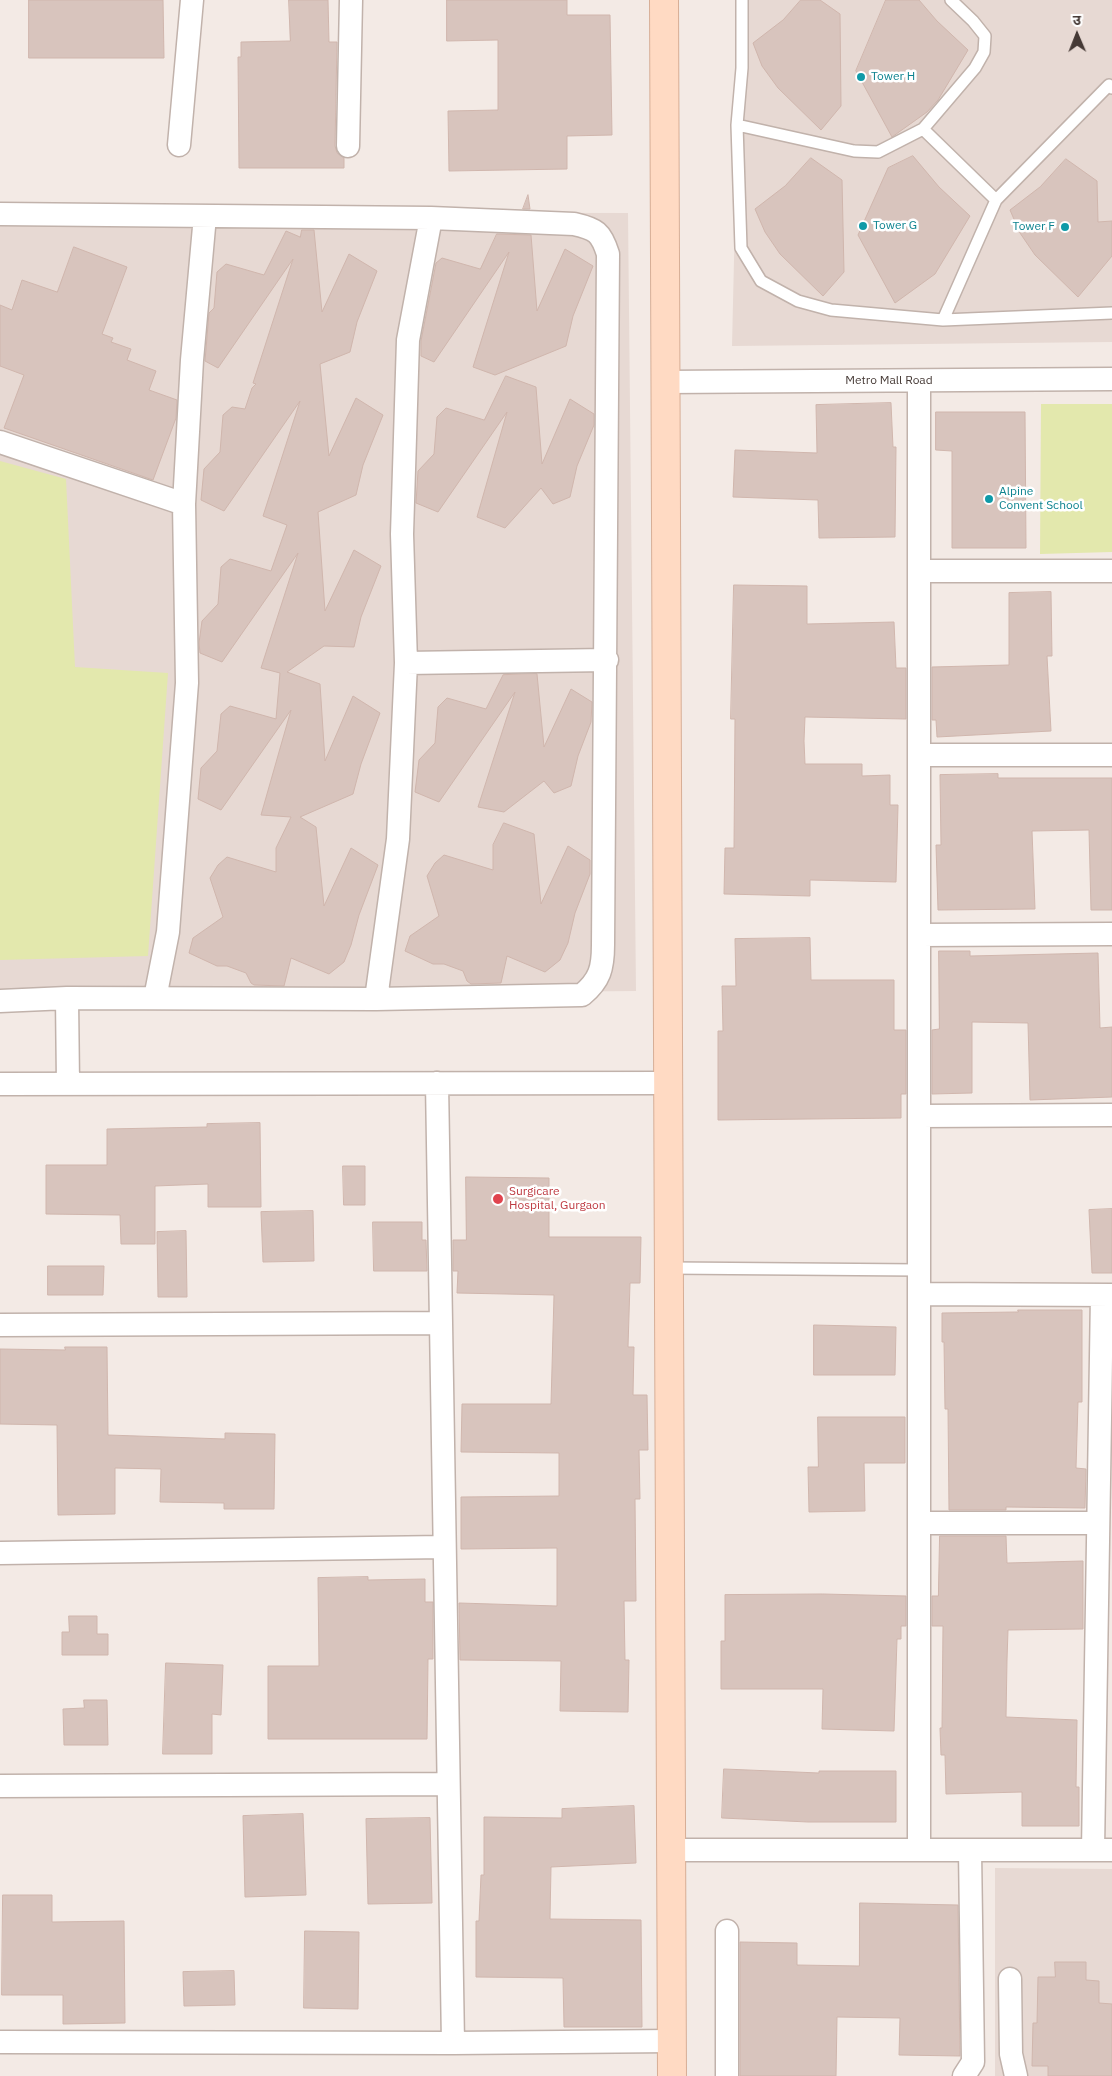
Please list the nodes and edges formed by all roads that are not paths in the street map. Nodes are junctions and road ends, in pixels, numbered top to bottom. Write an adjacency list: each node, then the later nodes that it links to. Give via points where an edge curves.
1 (192, 0): 9 (street)
2 (351, 0): 10 (street)
3 (664, 0): 19 (street)
4 (742, 0): 7 (lane, via 742,68)
5 (950, 0): 8 (lane, via 985,36 984,52 975,68)
6 (1111, 84): 11 (lane)
7 (737, 125): 8 (lane, via 854,152 878,152); 16 (lane, via 741,248 761,281 798,301 831,310)
8 (923, 129): 11 (lane)
9 (179, 145)
10 (348, 146)
11 (996, 200): 16 (lane)
12 (0, 214): 13 (street)
13 (205, 216): 14 (street); 21 (street)
14 (431, 218): 24 (street, via 574,224 590,228 603,238 608,254); 25 (street, via 408,340 402,534)
15 (1112, 313): 16 (lane)
16 (943, 320)
17 (1112, 379): 18 (street, Metro Mall Road)
18 (919, 381): 19 (street, Metro Mall Road); 22 (street)
19 (665, 382): 35 (street)
20 (0, 442): 21 (street)
21 (184, 504): 31 (street, via 187,683 168,932)
22 (919, 571): 23 (street); 26 (street)
23 (1112, 571)
24 (607, 660): 25 (street); 32 (street, via 603,962 593,985 582,994)
25 (406, 663): 32 (street, via 398,839)
26 (919, 755): 27 (street); 29 (street)
27 (1112, 755)
28 (1112, 934): 29 (street)
29 (919, 935): 39 (street)
30 (67, 998): 31 (street); 33 (street); 37 (street)
31 (155, 998): 32 (street)
32 (376, 1000)
33 (0, 1001)
34 (437, 1083): 35 (street); 37 (street); 44 (street)
35 (668, 1083): 40 (street)
36 (0, 1084): 37 (street)
37 (68, 1084)
38 (1112, 1115): 39 (street)
39 (919, 1116): 41 (street)
40 (669, 1268): 41 (lane); 52 (street)
41 (919, 1270): 42 (street)
42 (919, 1294): 43 (street); 46 (street)
43 (1107, 1295): 47 (street)
44 (440, 1323): 45 (street); 48 (street)
45 (0, 1325)
46 (919, 1523): 47 (street); 53 (street)
47 (1098, 1523): 55 (street)
48 (444, 1548): 49 (street); 50 (street)
49 (0, 1553)
50 (448, 1784): 51 (street); 60 (street)
51 (0, 1786)
52 (671, 1850): 53 (street); 58 (street)
53 (919, 1850): 54 (street)
54 (970, 1850): 55 (street); 63 (street, via 973,2062)
55 (1103, 1850)
56 (727, 1931): 62 (street)
57 (1010, 1979): 64 (street, via 1011,2054)
58 (672, 2041): 60 (street); 61 (street)
59 (0, 2042): 60 (street)
60 (453, 2043)
61 (672, 2076)
62 (727, 2076)
63 (964, 2076)
64 (1016, 2076)

